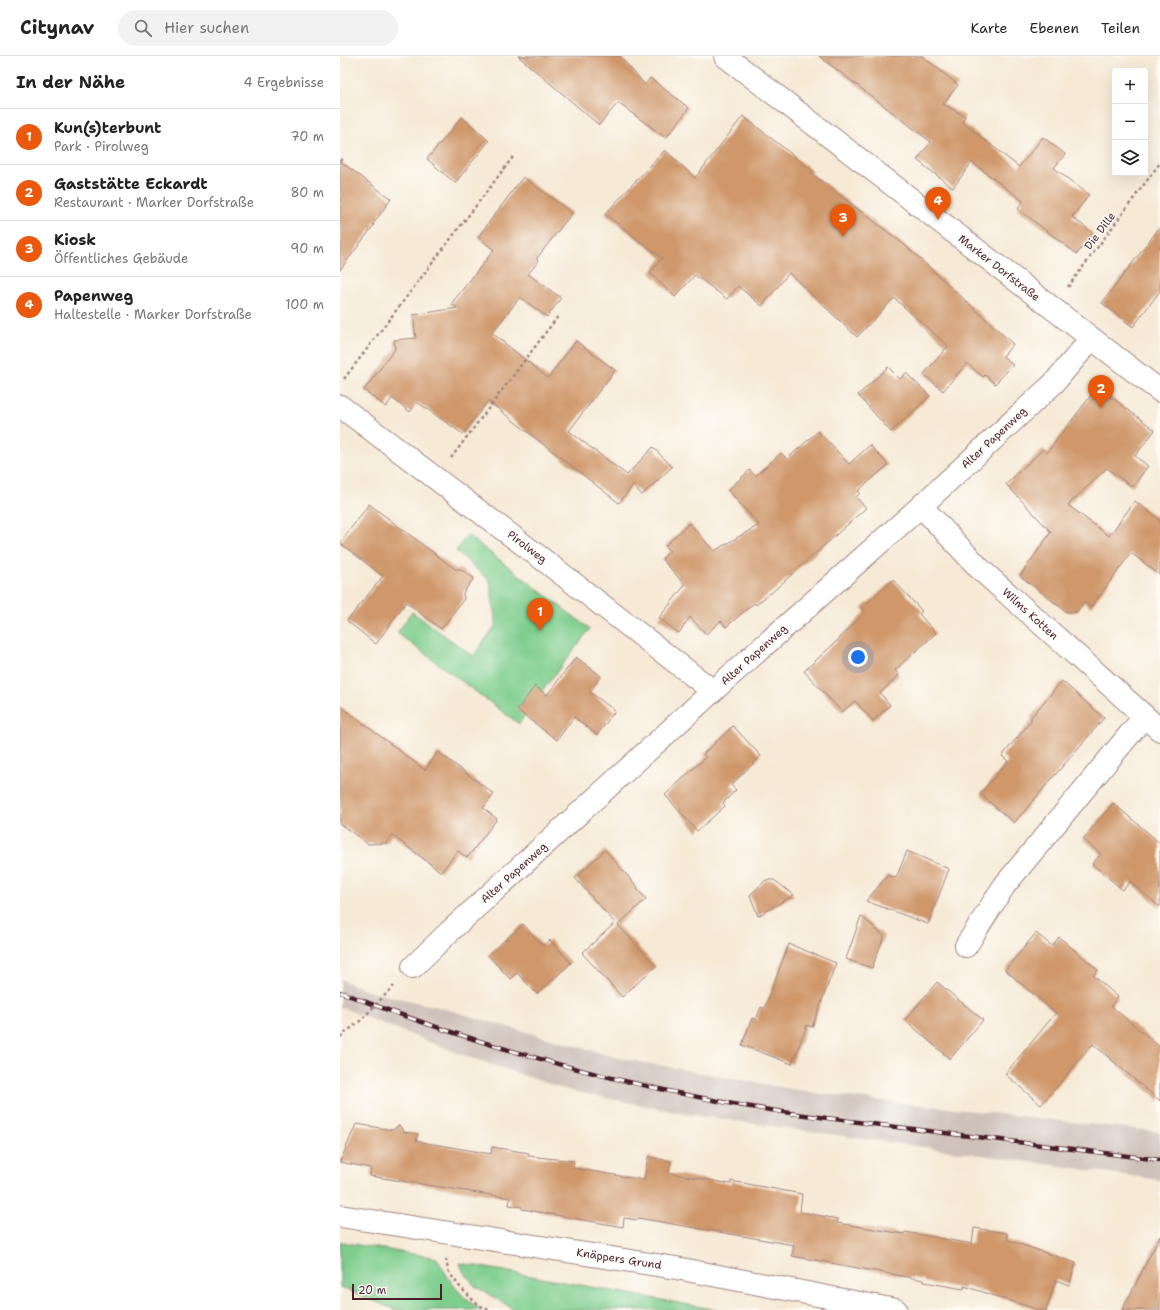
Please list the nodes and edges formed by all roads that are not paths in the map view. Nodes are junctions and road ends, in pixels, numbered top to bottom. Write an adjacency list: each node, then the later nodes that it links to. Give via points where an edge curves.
1 (725, 56): 2 (street, Marker Dorfstraße)
2 (1091, 339): 3 (street, Marker Dorfstraße); 5 (street, Alter Papenweg, via 1054,383)
3 (1160, 391)
4 (340, 406): 6 (street, Pirolweg)
5 (921, 506): 6 (street, Alter Papenweg); 7 (street, Wilms Kotten, via 980,569)
6 (713, 691): 9 (street, Alter Papenweg)
7 (1152, 724): 8 (street, Wilms Kotten, via 1004,886)
8 (966, 946)
9 (413, 967)
10 (340, 1216): 11 (street, Knäppers Grund, via 676,1268)
11 (896, 1310)

